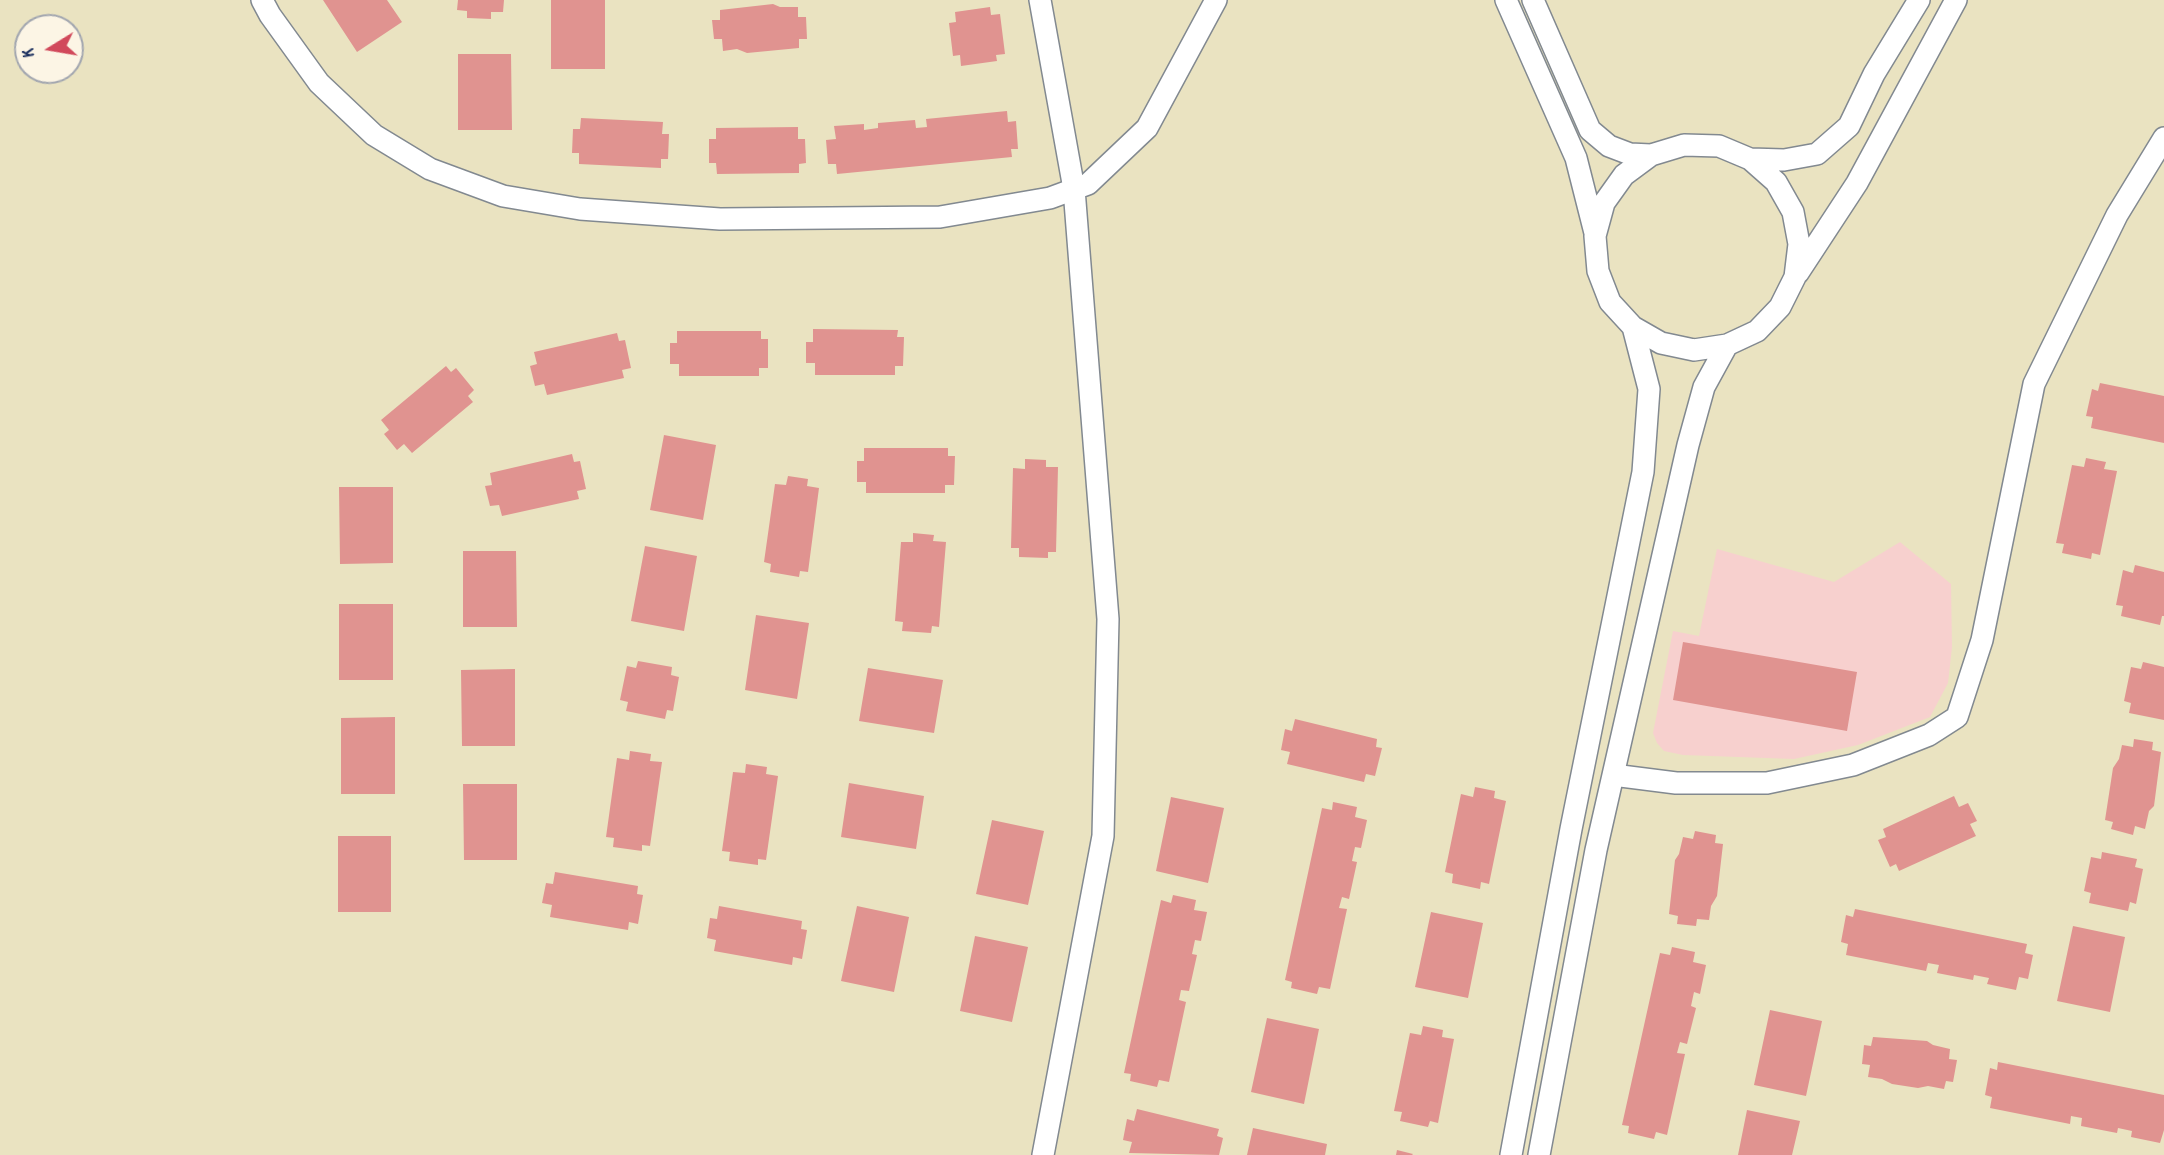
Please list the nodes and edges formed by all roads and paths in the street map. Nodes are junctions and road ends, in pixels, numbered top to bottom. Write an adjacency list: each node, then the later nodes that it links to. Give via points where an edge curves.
1 (262, 0): 11 (street, via 318,83 374,135 430,169 503,196 580,209 720,219 940,217)
2 (1040, 0): 11 (street)
3 (1216, 0): 11 (street, via 1147,128 1088,184)
4 (1506, 0): 12 (street, via 1576,158)
5 (1533, 0): 9 (street, via 1590,130 1609,146)
6 (1919, 0): 10 (street, via 1849,126 1817,154 1784,160)
7 (1956, 0): 13 (street, via 1857,183)
8 (2164, 138): 16 (street, via 2117,215 2034,384 1982,640 1957,717 1929,735 1853,765 1768,783 1676,783)
9 (1651, 155): 10 (street, via 1684,145 1718,146); 12 (street, via 1624,175 1604,203)
10 (1750, 159): 13 (street, via 1776,182 1793,212 1799,244)
11 (1074, 190): 17 (street, via 1108,620 1103,836)
12 (1595, 236): 14 (street, via 1598,271 1611,302)
13 (1795, 277): 15 (street, via 1780,307 1757,331)
14 (1633, 327): 15 (street, via 1661,343 1694,350); 18 (street, via 1649,389 1643,472)
15 (1727, 345): 16 (street, via 1704,387 1688,445)
16 (1613, 775): 19 (street)
17 (1043, 1155)
18 (1511, 1155)
19 (1539, 1155)

